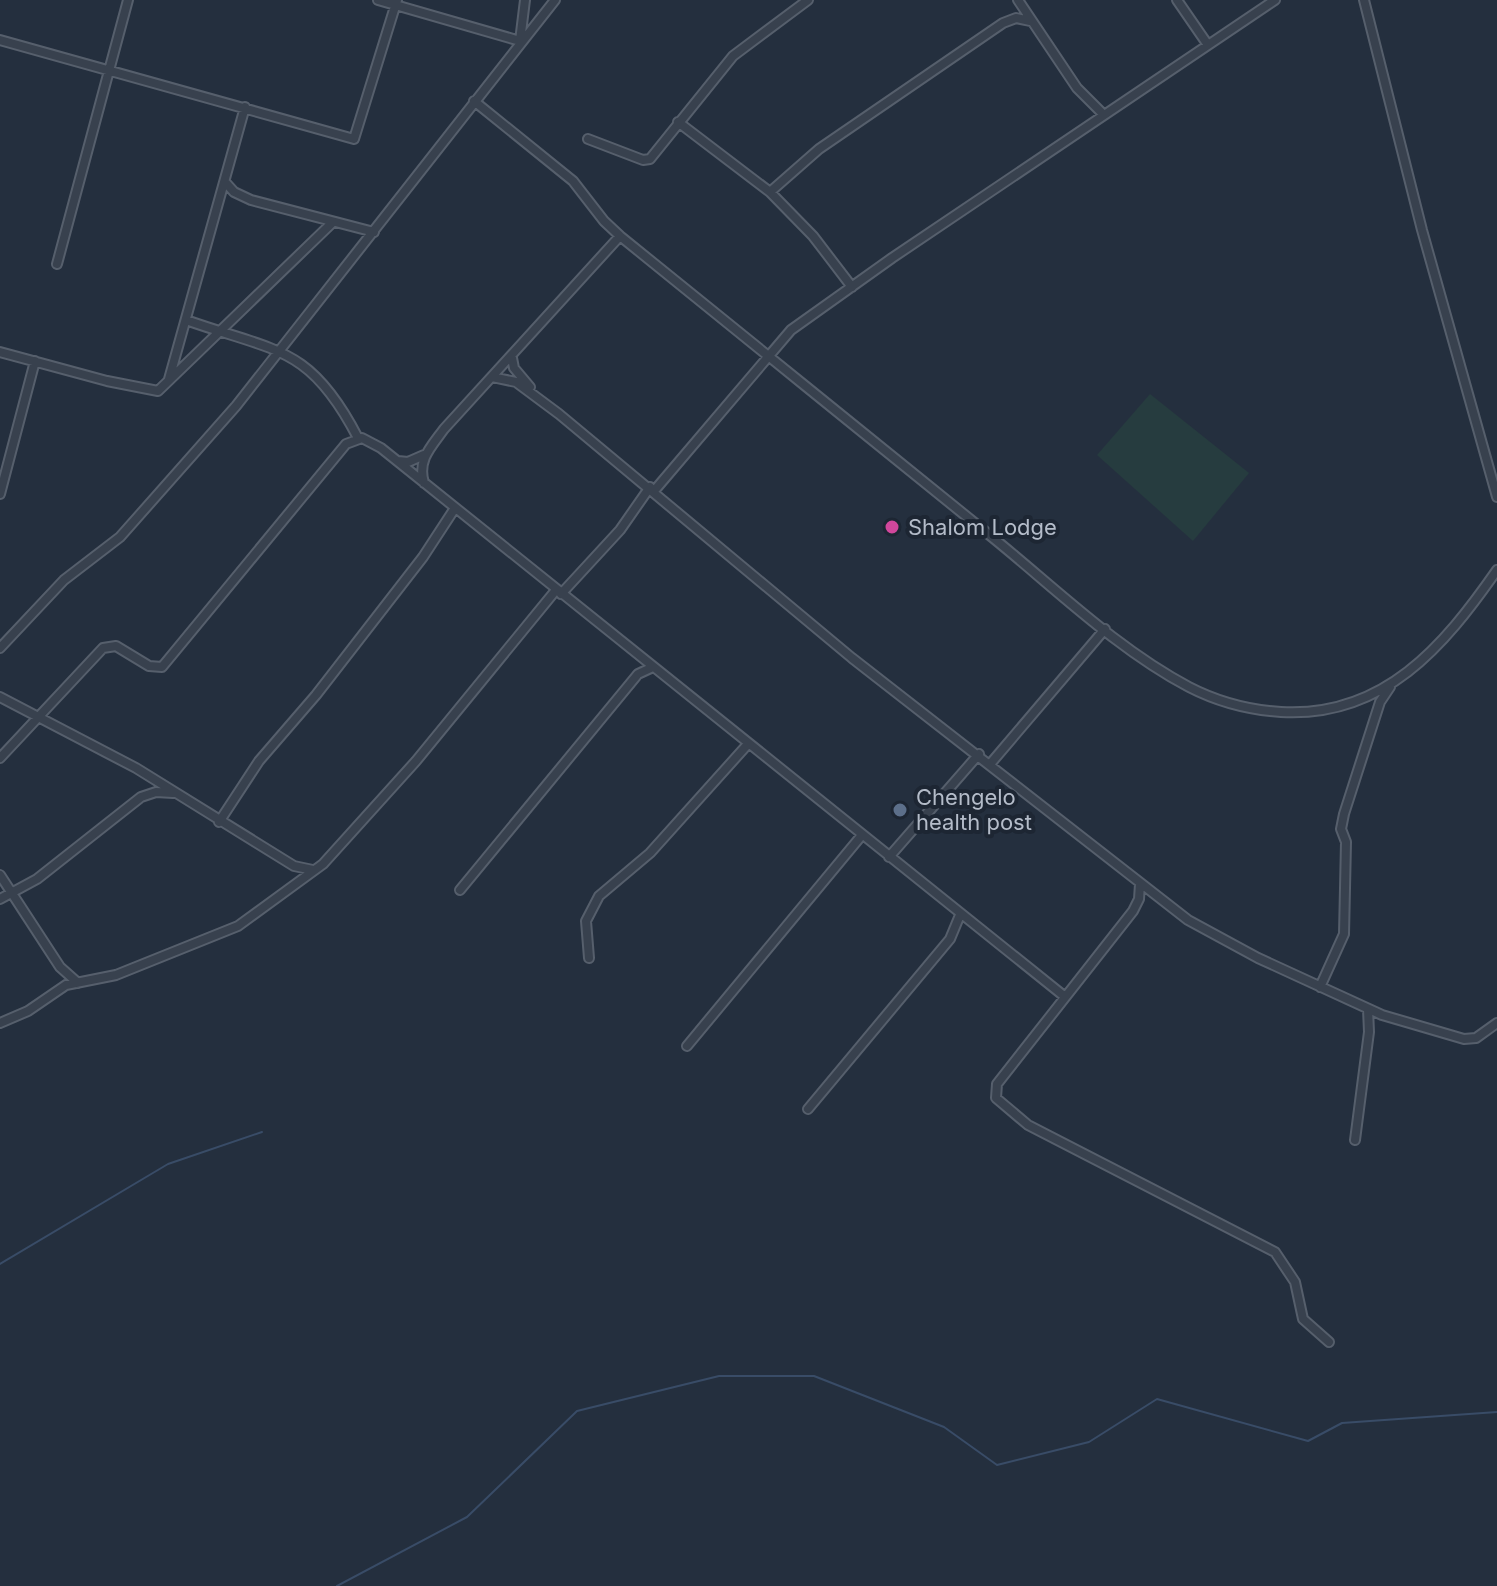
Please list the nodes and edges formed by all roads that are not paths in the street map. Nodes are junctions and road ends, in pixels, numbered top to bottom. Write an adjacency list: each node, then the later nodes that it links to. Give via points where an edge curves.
1 (128, 0): 15 (street)
2 (378, 0): 10 (street)
3 (525, 0): 13 (street)
4 (555, 0): 13 (street)
5 (808, 0): 19 (street, via 733,56)
6 (1018, 0): 11 (street)
7 (1177, 0): 14 (street)
8 (1275, 0): 14 (street)
9 (1364, 0): 44 (street)
10 (396, 2): 13 (street); 17 (street, via 354,139)
11 (1030, 21): 18 (street, via 1077,88); 22 (street, via 1016,18 1003,23 819,149)
12 (0, 40): 15 (street)
13 (520, 41): 16 (street)
14 (1208, 45): 18 (street)
15 (108, 71): 17 (street); 26 (street)
16 (474, 101): 24 (street); 25 (street, via 573,181)
17 (245, 107): 21 (street)
18 (1104, 115): 27 (street)
19 (678, 122): 20 (street, via 650,159); 22 (street)
20 (588, 139)
21 (225, 182): 23 (street, via 251,200); 28 (street)
22 (770, 192): 27 (street)
23 (333, 222): 24 (street); 29 (street)
24 (374, 232): 30 (street)
25 (620, 236): 32 (street); 33 (street)
26 (57, 264)
27 (852, 287): 32 (street)
28 (186, 320): 29 (street); 36 (street)
29 (221, 332): 30 (street); 36 (street)
30 (280, 349): 38 (street, via 327,385); 49 (street, via 120,537 64,580)
31 (0, 352): 34 (street)
32 (768, 353): 42 (street); 48 (street)
33 (512, 358): 35 (street); 37 (street)
34 (35, 361): 36 (street, via 147,390 158,391); 43 (street)
35 (492, 377): 37 (street, via 511,379); 39 (street)
36 (168, 380)
37 (537, 397): 42 (street)
38 (358, 438): 40 (street); 57 (street, via 315,479 162,667 109,646)
39 (424, 455): 40 (street, via 408,462); 41 (street)
40 (396, 460): 41 (street)
41 (424, 483): 45 (street)
42 (652, 489): 47 (street, via 620,530); 61 (street, via 852,658)
43 (0, 494)
44 (1497, 497)
45 (455, 508): 47 (street); 67 (street, via 384,608)
46 (1497, 570): 53 (street, via 1431,655)
47 (558, 592): 50 (street); 73 (street, via 342,847)
48 (1105, 629): 55 (street, via 1151,665 1235,706 1309,712); 63 (street)
49 (0, 648)
50 (639, 656): 51 (street); 52 (street)
51 (653, 667): 52 (street); 60 (street)
52 (638, 674): 77 (street)
53 (1392, 684): 55 (street); 58 (street)
54 (0, 697): 56 (street)
55 (1364, 698): 58 (street)
56 (29, 710): 57 (street); 59 (street)
57 (40, 715): 59 (street); 64 (street)
58 (1374, 719): 84 (street, via 1341,829 1346,842 1344,934)
59 (31, 725): 62 (street)
60 (748, 744): 70 (street); 81 (street, via 650,853 599,896 586,921)
61 (979, 754): 63 (street); 71 (street)
62 (0, 758)
63 (991, 763): 76 (street)
64 (151, 778): 65 (street); 66 (street)
65 (175, 793): 66 (street); 68 (street)
66 (149, 794): 78 (street, via 37,879)
67 (224, 810): 68 (street); 69 (street)
68 (207, 814): 69 (street)
69 (219, 822): 72 (street)
70 (862, 835): 71 (street); 90 (street)
71 (889, 857): 80 (street)
72 (294, 866): 73 (street); 75 (street)
73 (313, 870): 75 (street)
74 (0, 875): 78 (street)
75 (297, 883): 83 (street, via 238,926 116,975)
76 (1139, 884): 84 (street, via 1188,920); 86 (street, via 1133,911)
77 (460, 890)
78 (10, 891): 79 (street); 82 (street)
79 (0, 899)
80 (960, 915): 86 (street); 91 (street, via 950,939)
81 (589, 958)
82 (60, 967): 83 (street); 85 (street)
83 (78, 983): 85 (street)
84 (1320, 987): 87 (street)
85 (57, 989): 88 (street, via 28,1011)
86 (1064, 996): 93 (street, via 997,1084 1001,1104 1028,1125 1275,1252 1295,1282 1303,1319)
87 (1368, 1009): 89 (street, via 1464,1039 1476,1038); 92 (street)
88 (0, 1023)
89 (1497, 1023)
90 (687, 1046)
91 (808, 1109)
92 (1355, 1140)
93 (1329, 1342)

